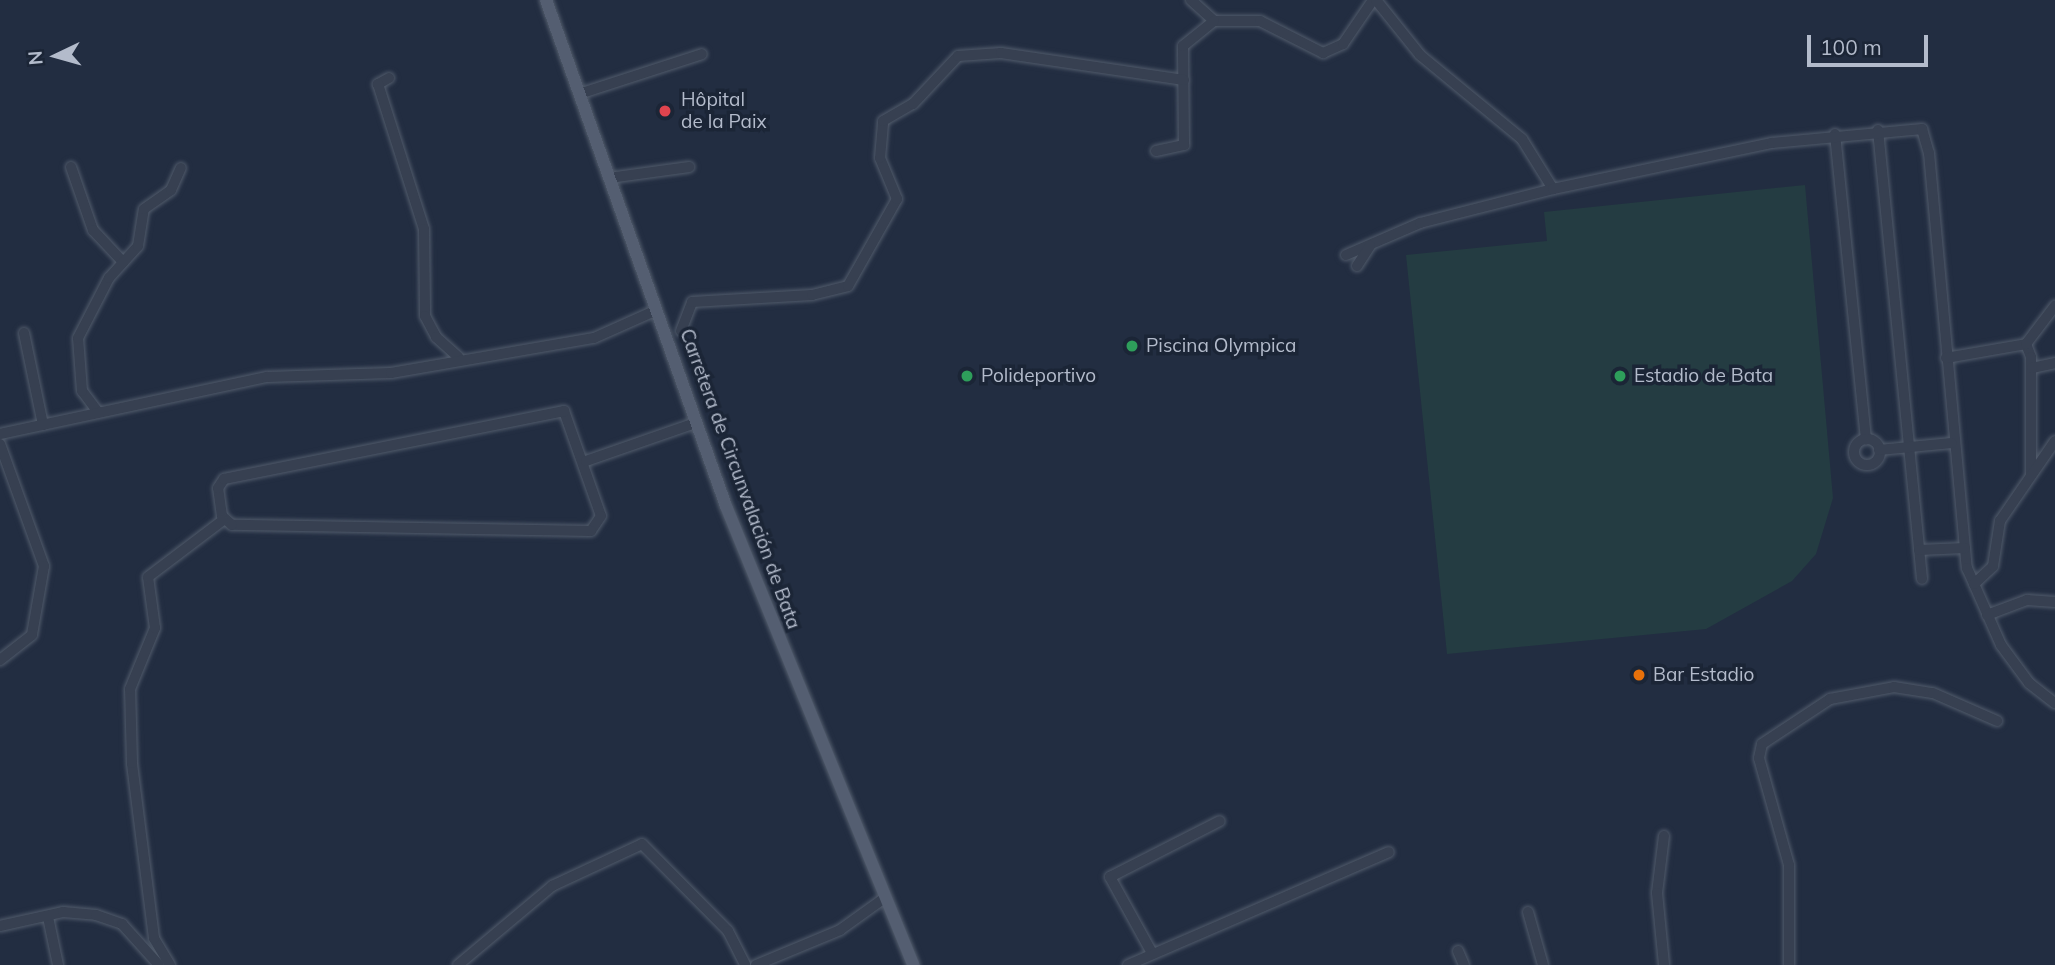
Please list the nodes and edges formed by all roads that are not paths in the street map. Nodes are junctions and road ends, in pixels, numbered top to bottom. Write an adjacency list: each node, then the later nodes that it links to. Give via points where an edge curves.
1 (546, 0): 8 (main road, Carretera de Circunvalación de Bata)
2 (1191, 0): 4 (street)
3 (1375, 0): 4 (street, via 1343,44 1323,53 1260,21); 16 (street, via 1420,55 1522,139)
4 (1214, 21): 7 (street, via 1184,43)
5 (702, 54): 8 (street)
6 (389, 78): 26 (street, via 378,84 424,229 425,316 436,337)
7 (1184, 80): 11 (street, via 1186,142); 23 (street, via 1001,53 958,56 913,104 883,121 880,158 897,199 848,286 813,295 692,302)
8 (579, 94): 15 (main road, Carretera de Circunvalación de Bata)
9 (1878, 130): 10 (street); 27 (street, via 1914,126 1927,138); 38 (street)
10 (1835, 134): 16 (street); 34 (street)
11 (1156, 151)
12 (71, 167): 19 (street, via 93,230)
13 (689, 167): 15 (street)
14 (181, 168): 19 (street, via 171,190 144,209 141,239)
15 (609, 178): 22 (main road, Carretera de Circunvalación de Bata)
16 (1553, 189): 17 (street, via 1420,223)
17 (1370, 246): 18 (street); 20 (street)
18 (1346, 255)
19 (123, 262): 30 (street, via 75,347 82,391)
20 (1357, 266)
21 (2055, 306): 25 (street)
22 (657, 310): 26 (street, via 594,338); 31 (main road, Carretera de Circunvalación de Bata)
23 (681, 331)
24 (24, 333): 32 (street)
25 (2026, 344): 27 (street); 29 (street)
26 (458, 358): 30 (street, via 391,373 267,377)
27 (1946, 358): 36 (street)
28 (2055, 363): 29 (street)
29 (2032, 368): 41 (street)
30 (98, 412): 32 (street)
31 (695, 423): 40 (street); 55 (main road, Carretera de Circunvalación de Bata)
32 (43, 425): 33 (street)
33 (0, 434)
34 (1866, 439): 39 (street); 39 (street, via 1854,449 1857,460 1872,464)
35 (2055, 441): 41 (street)
36 (1952, 443): 38 (street); 43 (street)
37 (0, 444): 49 (street, via 44,566 32,635)
38 (1909, 447): 39 (street); 44 (street)
39 (1879, 450)
40 (586, 461): 42 (street, via 601,516 592,531); 42 (street, via 564,411 547,412 224,479 218,488)
41 (2031, 476): 46 (street, via 2000,521 1993,566)
42 (223, 520): 63 (street, via 148,577 154,633 130,689 133,774 154,938)
43 (1965, 548): 44 (street); 46 (street)
44 (1919, 550): 45 (street)
45 (1922, 579)
46 (1973, 584): 48 (street)
47 (2055, 602): 48 (street, via 2027,600)
48 (1987, 615): 50 (street, via 2029,683)
49 (0, 660)
50 (2055, 704)
51 (1997, 721): 72 (street, via 1933,693 1894,687 1830,699 1762,744 1759,758 1789,865)
52 (1220, 821): 60 (street, via 1110,877)
53 (1664, 836): 71 (street, via 1657,893)
54 (1389, 852): 60 (street)
55 (886, 897): 66 (street, via 840,930); 67 (main road, Carretera de Circunvalación de Bata)
56 (1528, 912): 70 (street)
57 (48, 917): 58 (street); 61 (street); 62 (street, via 96,915 122,924)
58 (0, 926)
59 (1458, 951): 69 (street)
60 (1152, 953): 68 (street)
61 (58, 965)
62 (159, 965)
63 (170, 965)
64 (458, 965): 65 (street, via 552,886 642,844 728,931)
65 (746, 965)
66 (756, 965)
67 (913, 965)
68 (1128, 965)
69 (1464, 965)
70 (1544, 965)
71 (1664, 965)
72 (1789, 965)

